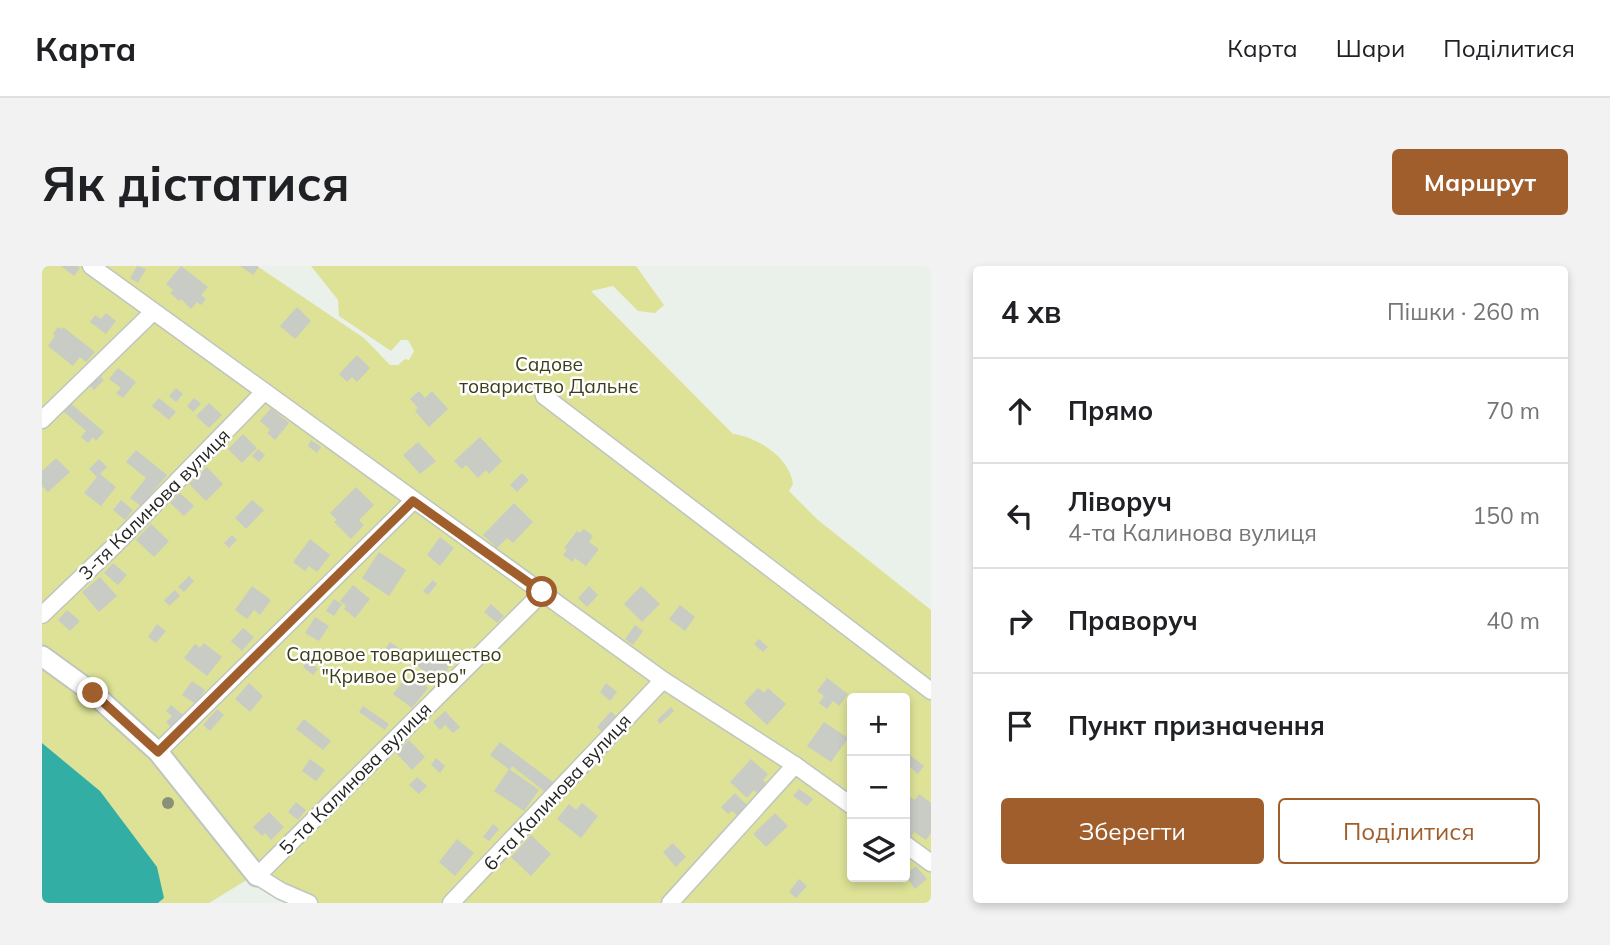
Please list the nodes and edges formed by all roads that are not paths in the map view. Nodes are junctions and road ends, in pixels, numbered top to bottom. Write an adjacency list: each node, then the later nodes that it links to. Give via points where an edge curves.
1 (91, 266): 2 (street)
2 (153, 312): 3 (street); 5 (street)
3 (264, 392): 6 (street); 8 (street, 3-тя Калинова вулиця)
4 (544, 396): 11 (street)
5 (42, 420)
6 (413, 501): 7 (street); 12 (street)
7 (542, 592): 10 (street); 17 (street, 5-та Калинова вулиця)
8 (42, 615)
9 (42, 656): 12 (street, via 93,693)
10 (663, 680): 13 (street); 20 (street, 6-та Калинова вулиця)
11 (931, 691)
12 (158, 752): 17 (street)
13 (795, 765): 14 (street); 21 (street)
14 (847, 802)
15 (910, 848): 16 (street)
16 (931, 863)
17 (257, 876): 18 (street)
18 (282, 897): 19 (street)
19 (309, 903)
20 (451, 903)
21 (670, 903)

